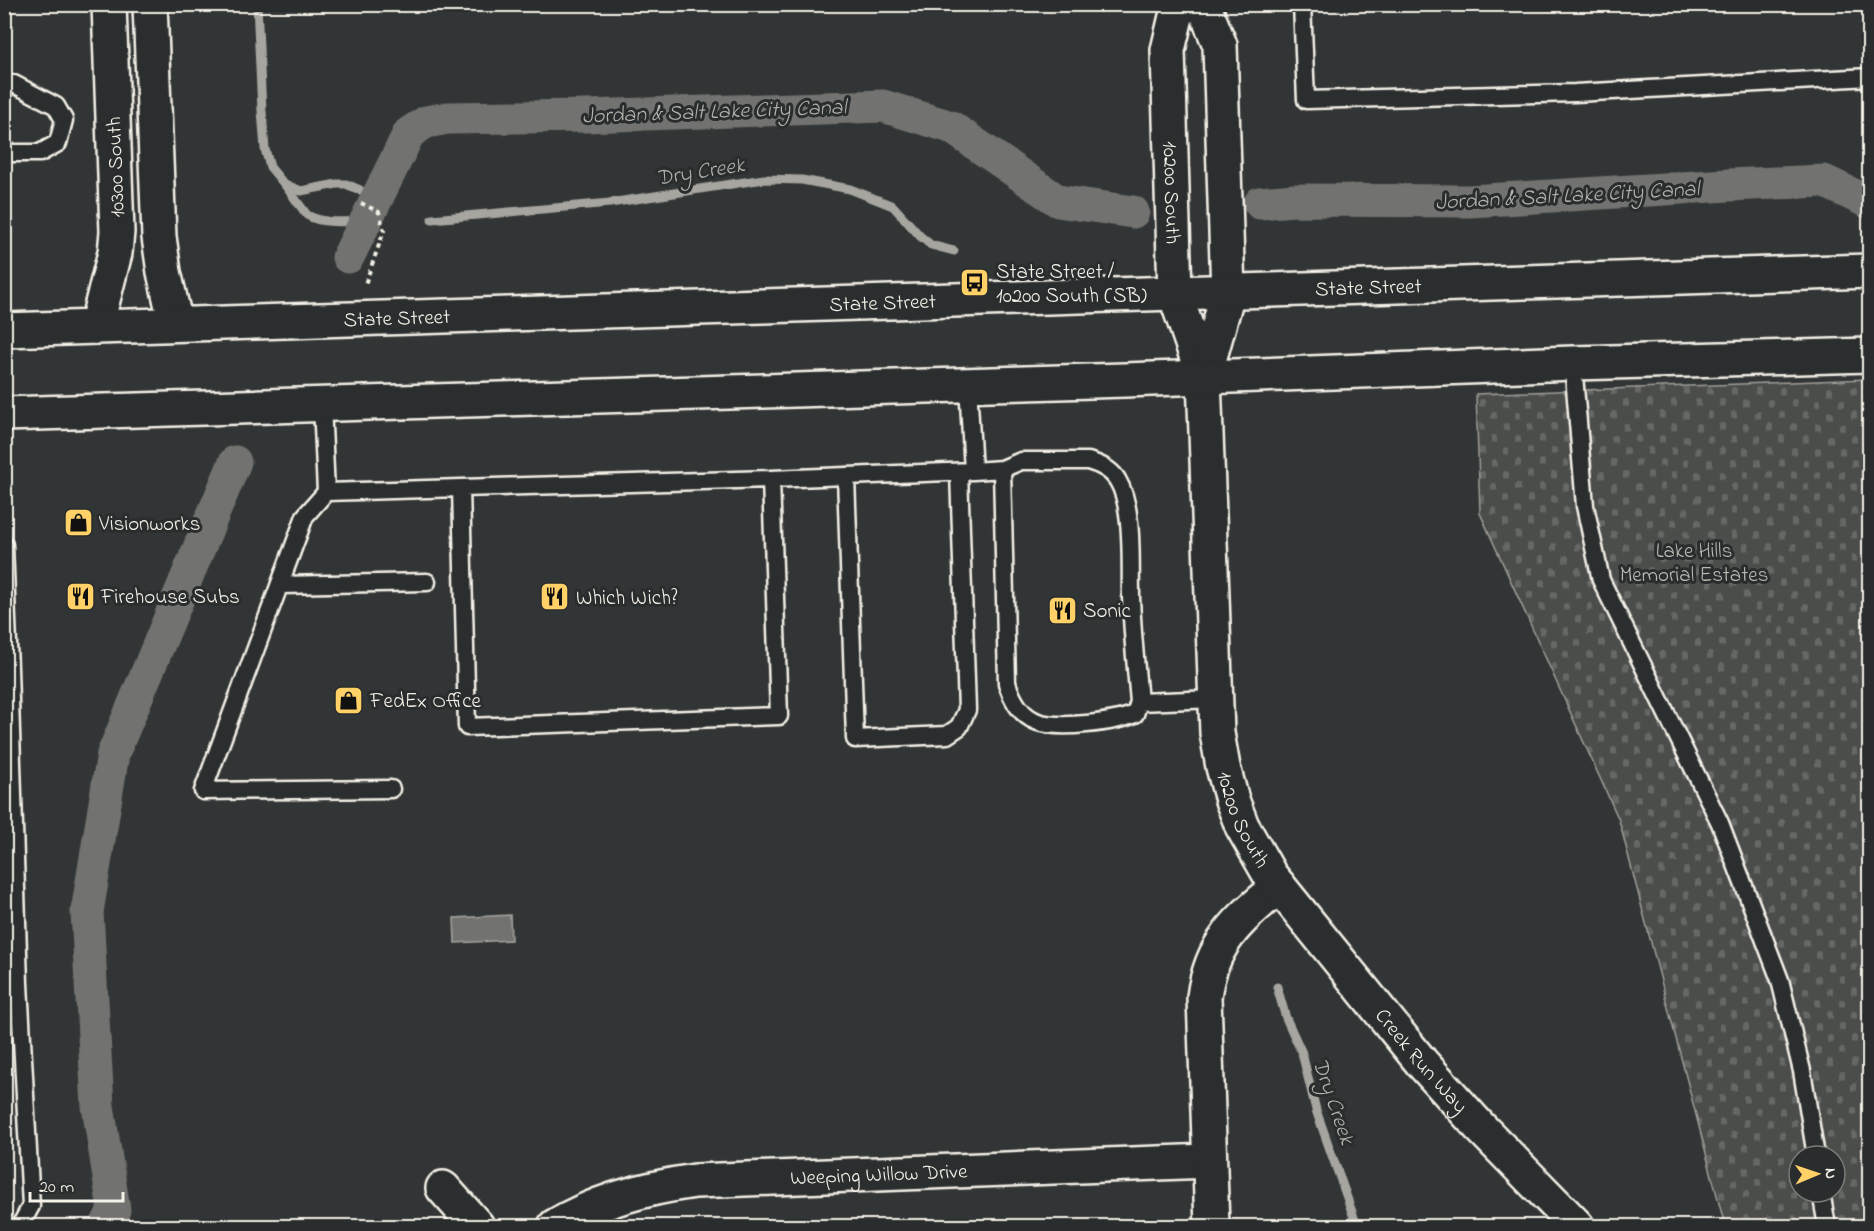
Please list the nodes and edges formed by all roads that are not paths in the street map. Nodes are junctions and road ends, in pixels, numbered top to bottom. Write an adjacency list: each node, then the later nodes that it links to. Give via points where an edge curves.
1 (109, 4): 13 (main road, 10300 South, via 117,232)
2 (150, 4): 12 (main road, 10300 South, via 159,237)
3 (1179, 4): 11 (main road, 10200 South, via 1168,50)
4 (1203, 4): 10 (main road, 10200 South, via 1220,45)
5 (1302, 4): 6 (lane, via 1306,100 1575,93)
6 (1869, 77)
7 (14, 84): 8 (lane, via 56,106 64,120 58,143 40,153)
8 (4, 153)
9 (1869, 271): 10 (main road, State Street)
10 (1228, 293): 11 (main road, State Street); 17 (main road, 10200 South)
11 (1174, 294): 12 (main road, State Street); 17 (main road, 10200 South)
12 (176, 324): 13 (main road, State Street)
13 (96, 327): 14 (main road, State Street)
14 (4, 330)
15 (1869, 355): 16 (main road)
16 (1573, 363): 17 (main road); 36 (lane, via 1585,506 1600,580 1720,823 1776,970 1802,1071)
17 (1204, 378): 18 (main road); 31 (main road, 10200 South)
18 (968, 385): 19 (main road); 22 (lane)
19 (322, 404): 20 (main road); 26 (lane)
20 (4, 414)
21 (1002, 470): 22 (lane); 32 (lane, via 1022,461 1088,460 1114,474 1120,483 1127,516); 32 (lane, via 1008,683 1013,701 1038,722 1054,724 1123,719 1135,714)
22 (966, 471): 23 (lane); 23 (lane, via 967,710 959,727 947,735 855,739)
23 (846, 476): 24 (lane)
24 (771, 479): 25 (lane); 25 (lane, via 779,716 467,727)
25 (461, 488): 26 (lane)
26 (326, 492): 29 (lane, via 305,516)
27 (4, 545): 30 (lane)
28 (428, 582): 29 (lane)
29 (280, 585): 33 (lane, via 203,790)
30 (7, 668): 35 (lane)
31 (1215, 699): 32 (lane); 34 (main road, 10200 South, via 1217,733 1232,800 1255,851)
32 (1139, 702)
33 (391, 789)
34 (1279, 886): 37 (main road, 10200 South, via 1228,932 1206,981); 44 (main road, Creek Run Way, via 1422,1063)
35 (12, 984): 40 (lane, via 31,1206)
36 (1814, 1144)
37 (1209, 1161): 42 (main road, Weeping Willow Drive, via 695,1181 626,1194 593,1206); 43 (main road, 10200 South)
38 (443, 1188): 41 (main road)
39 (1823, 1204): 45 (lane)
40 (20, 1227)
41 (477, 1227)
42 (555, 1227)
43 (1212, 1227)
44 (1577, 1227)
45 (1827, 1227)

